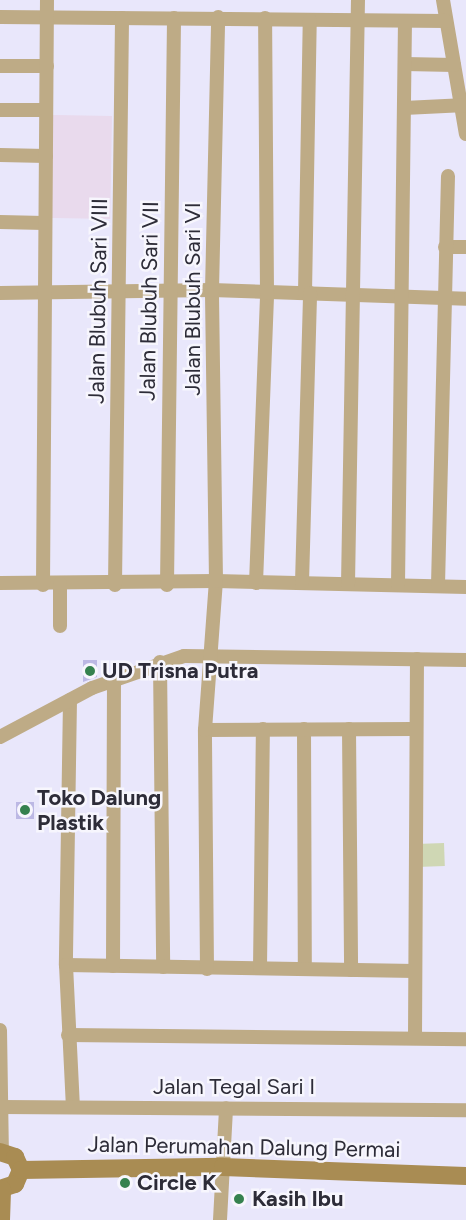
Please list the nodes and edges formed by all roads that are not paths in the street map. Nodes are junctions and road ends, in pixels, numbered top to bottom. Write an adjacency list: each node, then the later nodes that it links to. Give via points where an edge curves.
1 (47, 0): 5 (street)
2 (358, 0): 11 (street)
3 (443, 0): 13 (street)
4 (0, 17): 5 (street)
5 (48, 17): 7 (street); 17 (street)
6 (218, 17): 8 (street); 9 (street); 30 (street, Jalan Blubuh Sari VI)
7 (122, 18): 8 (street); 33 (street, Jalan Blubuh Sari VIII)
8 (174, 18): 31 (street, Jalan Blubuh Sari VII)
9 (265, 18): 10 (street); 35 (street)
10 (310, 20): 11 (street); 36 (street)
11 (357, 21): 12 (street); 37 (street)
12 (405, 21): 13 (street); 14 (street)
13 (446, 21): 15 (street)
14 (405, 64): 15 (street); 19 (street)
15 (454, 65): 18 (street)
16 (0, 66): 17 (street)
17 (47, 66): 21 (street)
18 (463, 106): 19 (street); 22 (street)
19 (404, 108): 38 (street)
20 (0, 110): 21 (street)
21 (46, 110): 24 (street)
22 (466, 135)
23 (0, 155): 24 (street)
24 (46, 156): 27 (street)
25 (448, 176): 28 (street)
26 (0, 222): 27 (street)
27 (44, 223): 32 (street)
28 (445, 247): 29 (street); 39 (street)
29 (466, 248)
30 (212, 290): 31 (street); 35 (street); 41 (street, Jalan Blubuh Sari VI)
31 (170, 291): 33 (street); 49 (street, Jalan Blubuh Sari VII)
32 (45, 292): 33 (street); 34 (street); 47 (street)
33 (120, 292): 48 (street, Jalan Blubuh Sari VIII)
34 (0, 293)
35 (267, 293): 36 (street); 43 (street)
36 (308, 293): 37 (street); 44 (street)
37 (355, 293): 38 (street); 46 (street)
38 (402, 293): 39 (street); 50 (street)
39 (447, 296): 40 (street); 51 (street)
40 (466, 298)
41 (216, 581): 43 (street); 49 (street); 54 (street, Jalan Blubuh Sari VI)
42 (0, 583): 47 (street)
43 (256, 583): 44 (street)
44 (302, 583): 46 (street)
45 (60, 584): 47 (street); 48 (street); 53 (street)
46 (348, 584): 50 (street)
47 (43, 585)
48 (115, 585): 49 (street)
49 (167, 585)
50 (398, 585): 51 (street)
51 (438, 585): 52 (street)
52 (466, 587)
53 (60, 626)
54 (212, 656): 55 (street); 57 (street); 64 (street, Jalan Blubuh Sari VI)
55 (417, 659): 56 (street); 63 (street)
56 (466, 660)
57 (160, 662): 58 (street); 68 (street)
58 (114, 680): 59 (street); 67 (street)
59 (70, 700): 65 (street); 66 (street)
60 (263, 729): 61 (street); 64 (street); 69 (street)
61 (304, 729): 62 (street); 71 (street)
62 (349, 729): 63 (street); 72 (street)
63 (414, 729): 73 (street)
64 (205, 730): 70 (street, Jalan Blubuh Sari VI)
65 (0, 737)
66 (66, 965): 67 (street); 75 (street)
67 (112, 966): 68 (street)
68 (163, 966): 70 (street)
69 (260, 968): 70 (street); 71 (street)
70 (207, 969)
71 (305, 969): 72 (street)
72 (351, 970): 73 (street)
73 (415, 971): 76 (street)
74 (0, 1030): 78 (street)
75 (68, 1035): 76 (street); 79 (street)
76 (415, 1038): 77 (street)
77 (466, 1039)
78 (2, 1107): 79 (street, Jalan Tegal Sari I); 82 (street)
79 (73, 1107): 80 (street, Jalan Tegal Sari I)
80 (226, 1108): 81 (street, Jalan Tegal Sari I); 83 (street)
81 (466, 1110)
82 (1, 1151): 84 (street, via 15,1157)
83 (224, 1167): 84 (street, Jalan Perumahan Dalung Permai); 85 (street, Jalan Perumahan Dalung Permai); 88 (street)
84 (21, 1170): 86 (street, via 15,1184)
85 (466, 1176)
86 (1, 1189): 87 (street)
87 (1, 1220)
88 (220, 1220)

